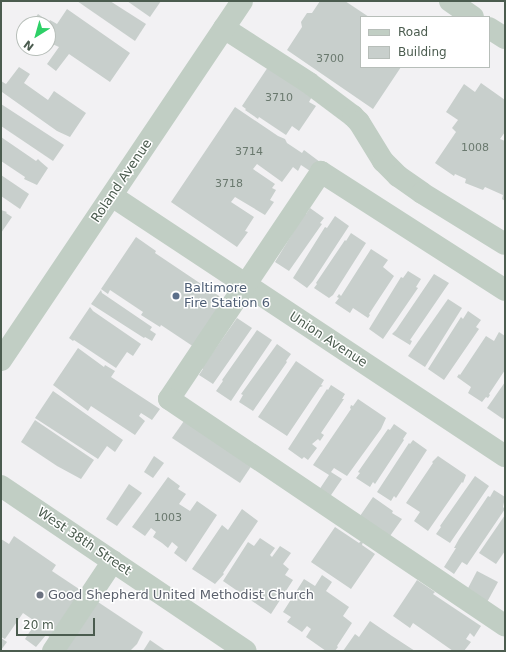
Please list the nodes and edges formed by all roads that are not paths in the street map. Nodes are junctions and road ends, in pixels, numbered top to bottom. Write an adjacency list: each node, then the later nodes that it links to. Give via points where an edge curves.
1 (242, 1): 4 (street, Roland Avenue)
2 (450, 1): 3 (street)
3 (472, 16)
4 (224, 28): 7 (street, Roland Avenue); 8 (street, via 309,83 353,116 383,161 398,176)
5 (490, 29): 6 (street)
6 (505, 38)
7 (112, 196): 9 (street, Union Avenue); 11 (street, Roland Avenue)
8 (505, 244)
9 (246, 286): 10 (street, via 321,172); 12 (street, Union Avenue); 15 (street, via 169,399)
10 (505, 290)
11 (1, 360)
12 (505, 456)
13 (1, 486): 14 (street, West 38th Street)
14 (113, 561): 16 (street); 17 (street, West 38th Street)
15 (505, 626)
16 (53, 651)
17 (246, 651)

